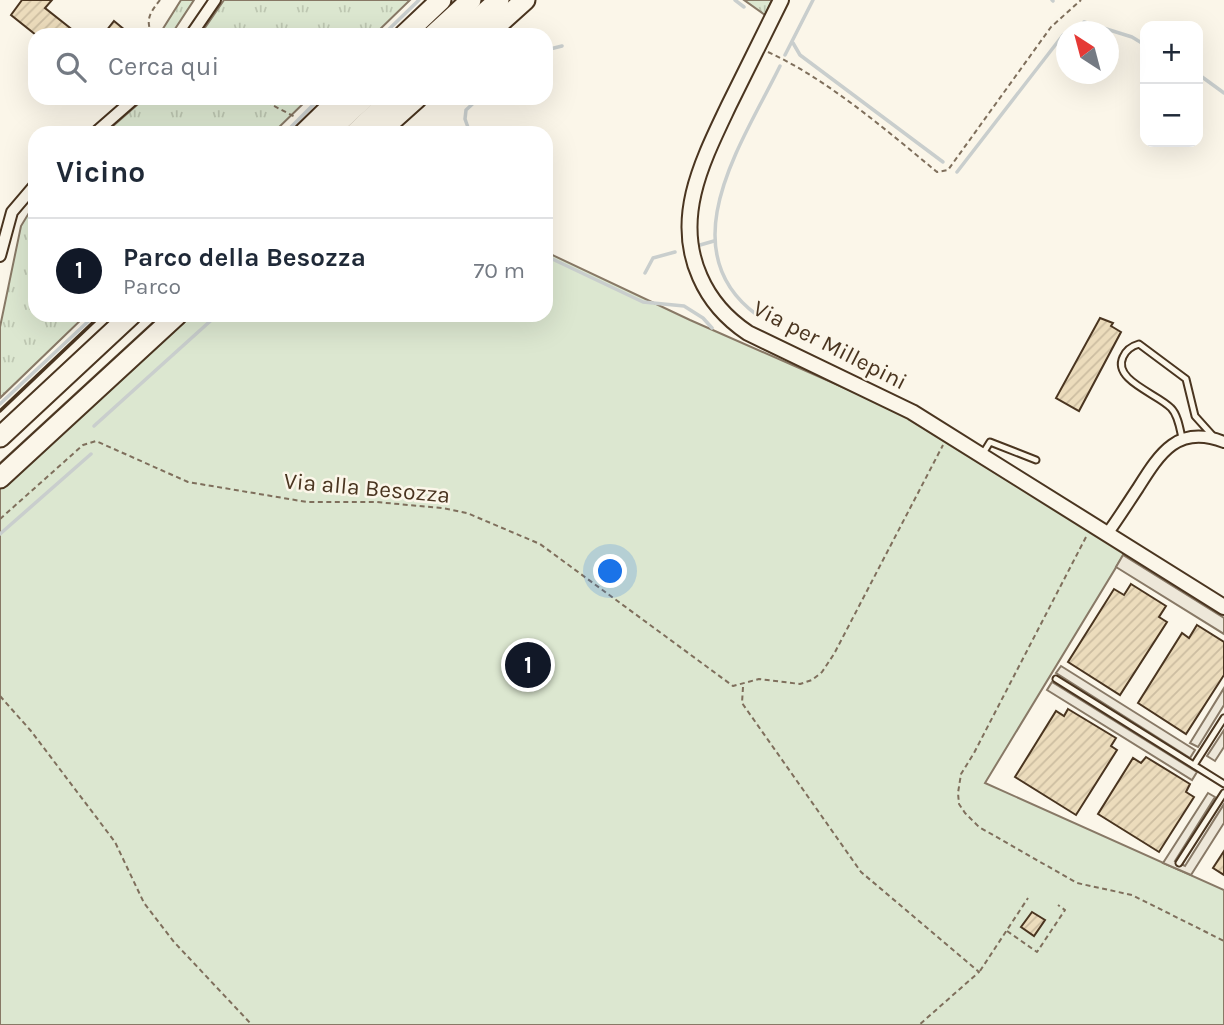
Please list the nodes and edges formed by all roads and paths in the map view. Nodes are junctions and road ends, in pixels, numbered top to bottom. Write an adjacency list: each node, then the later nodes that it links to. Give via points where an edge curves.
1 (160, 0): 9 (path, via 151,12)
2 (215, 0): 10 (street)
3 (441, 0): 11 (highway)
4 (471, 0): 12 (highway)
5 (499, 0): 13 (highway)
6 (525, 0): 14 (highway)
7 (782, 0): 15 (street, Via per Millepini)
8 (1081, 0): 15 (path, via 1051,27 948,170 937,172 864,112 797,67)
9 (149, 28)
10 (196, 28)
11 (411, 28)
12 (441, 28)
13 (467, 28)
14 (494, 28)
15 (757, 48): 35 (street, Via per Millepini, via 693,190 689,234 701,279 720,308 748,333 912,412)
16 (127, 105): 23 (street)
17 (270, 105): 22 (path)
18 (330, 105): 22 (highway)
19 (357, 105): 24 (highway)
20 (385, 105): 25 (highway)
21 (409, 105): 26 (highway)
22 (300, 125)
23 (103, 126)
24 (335, 126)
25 (362, 126)
26 (386, 126)
27 (28, 193): 28 (street, via 12,212)
28 (0, 256)
29 (111, 322): 33 (highway)
30 (123, 322): 34 (highway)
31 (152, 322): 40 (highway)
32 (169, 322): 41 (highway)
33 (0, 425)
34 (0, 437)
35 (954, 438): 38 (street, Via per Millepini); 47 (path, Via alla Besozza, via 822,672 800,684 759,679)
36 (1182, 438): 37 (street, via 1205,436); 37 (lane, via 1172,409 1124,376 1120,367 1131,346 1139,344 1186,379 1195,416); 43 (street, via 1156,460)
37 (1220, 441)
38 (982, 455): 39 (lane, via 990,442); 43 (street, Via per Millepini)
39 (1036, 460)
40 (0, 462)
41 (0, 478)
42 (0, 519): 47 (path, Via alla Besozza, via 83,445 96,441 188,482 307,502 376,502 467,513 540,544 727,683)
43 (1107, 534): 45 (street, Via per Millepini)
44 (1085, 538): 57 (path, via 961,774 959,804 979,827 1077,883 1132,895)
45 (1224, 607)
46 (1056, 679): 50 (lane)
47 (743, 685): 58 (path, via 742,703 861,872)
48 (0, 696): 59 (path, via 115,842 144,903)
49 (1224, 718): 50 (lane)
50 (1194, 765): 51 (lane)
51 (1224, 784)
52 (1224, 793): 53 (lane)
53 (1179, 863)
54 (1028, 898): 56 (path)
55 (1058, 905): 56 (path, via 1065,910 1037,952)
56 (1007, 932): 58 (path)
57 (1224, 941)
58 (979, 972): 60 (path)
59 (252, 1025)
60 (919, 1025)

